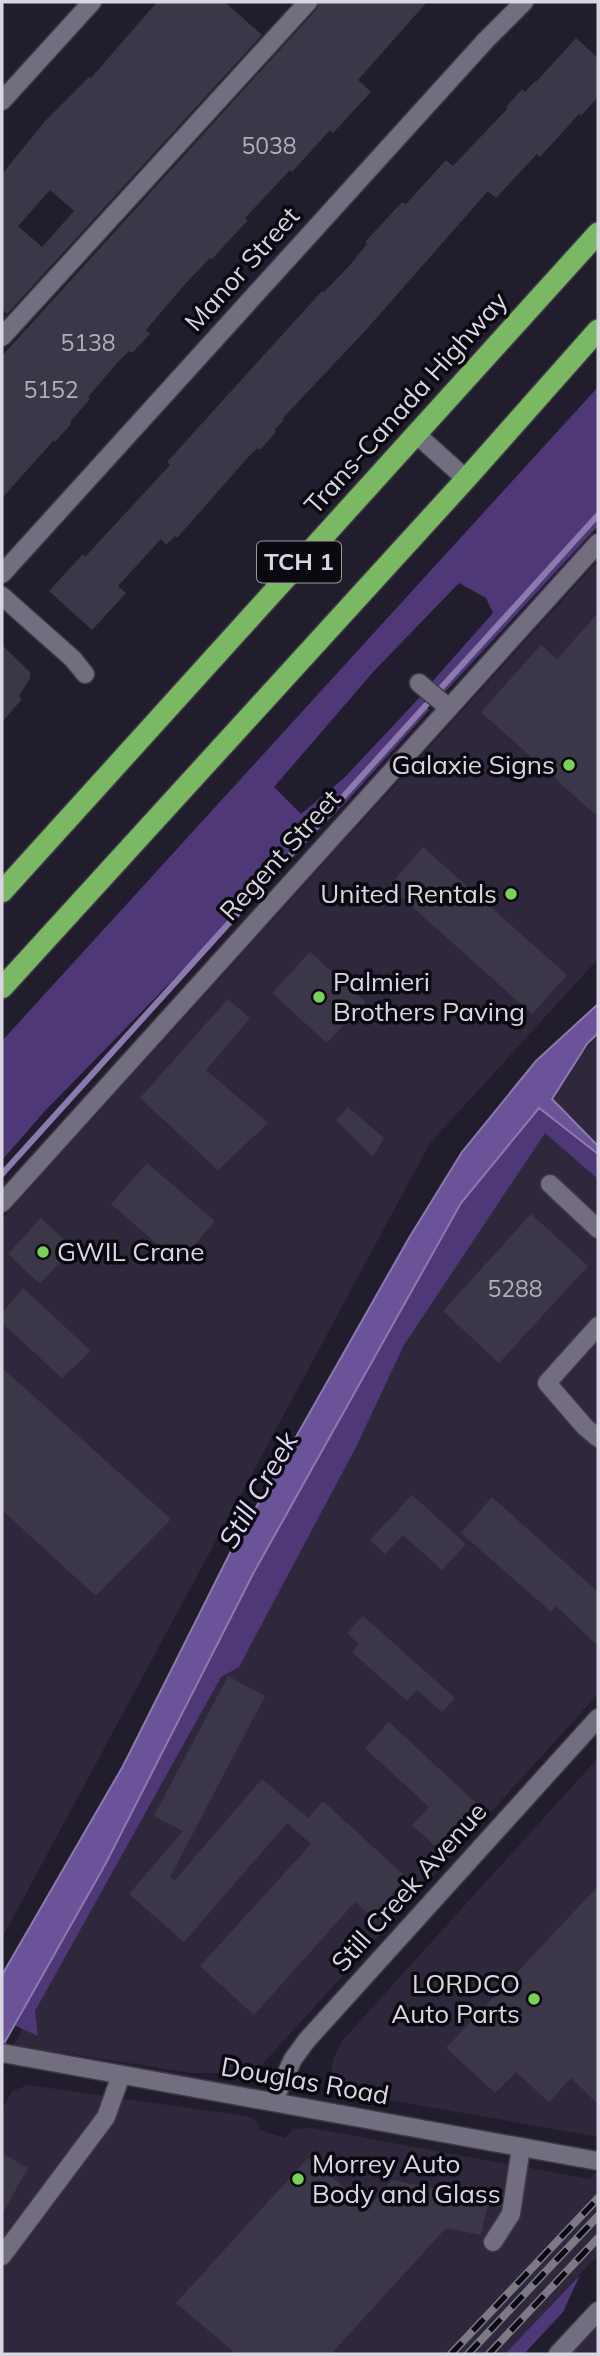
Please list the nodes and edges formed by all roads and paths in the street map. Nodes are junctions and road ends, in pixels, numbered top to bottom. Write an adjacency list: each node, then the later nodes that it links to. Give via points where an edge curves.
1 (92, 2): 4 (street)
2 (308, 2): 7 (street)
3 (524, 2): 11 (street, Manor Street)
4 (2, 102)
5 (598, 233): 8 (highway, Trans-Canada Highway / TCH 1)
6 (598, 330): 9 (highway, TCH 1)
7 (2, 337)
8 (415, 433): 9 (street); 16 (highway, Trans-Canada Highway / TCH 1)
9 (466, 479): 17 (highway, TCH 1)
10 (598, 543): 15 (street, Regent Street)
11 (2, 574)
12 (2, 596): 13 (street)
13 (85, 674)
14 (419, 683): 15 (street)
15 (449, 708): 19 (street, Regent Street)
16 (2, 892)
17 (2, 988)
18 (550, 1184): 20 (street)
19 (2, 1203)
20 (598, 1229)
21 (598, 1326): 22 (street, via 547,1383)
22 (598, 1438)
23 (598, 1718): 26 (street, Still Creek Avenue, via 314,2032 293,2059)
24 (5, 2054): 25 (street, Douglas Road)
25 (121, 2075): 26 (street, Douglas Road); 30 (street, via 106,2117)
26 (273, 2102): 27 (street, Douglas Road)
27 (521, 2147): 28 (street, Douglas Road); 29 (street, via 511,2214)
28 (598, 2161)
29 (493, 2242)
30 (2, 2256)
31 (598, 2311): 32 (street)
32 (558, 2354)

